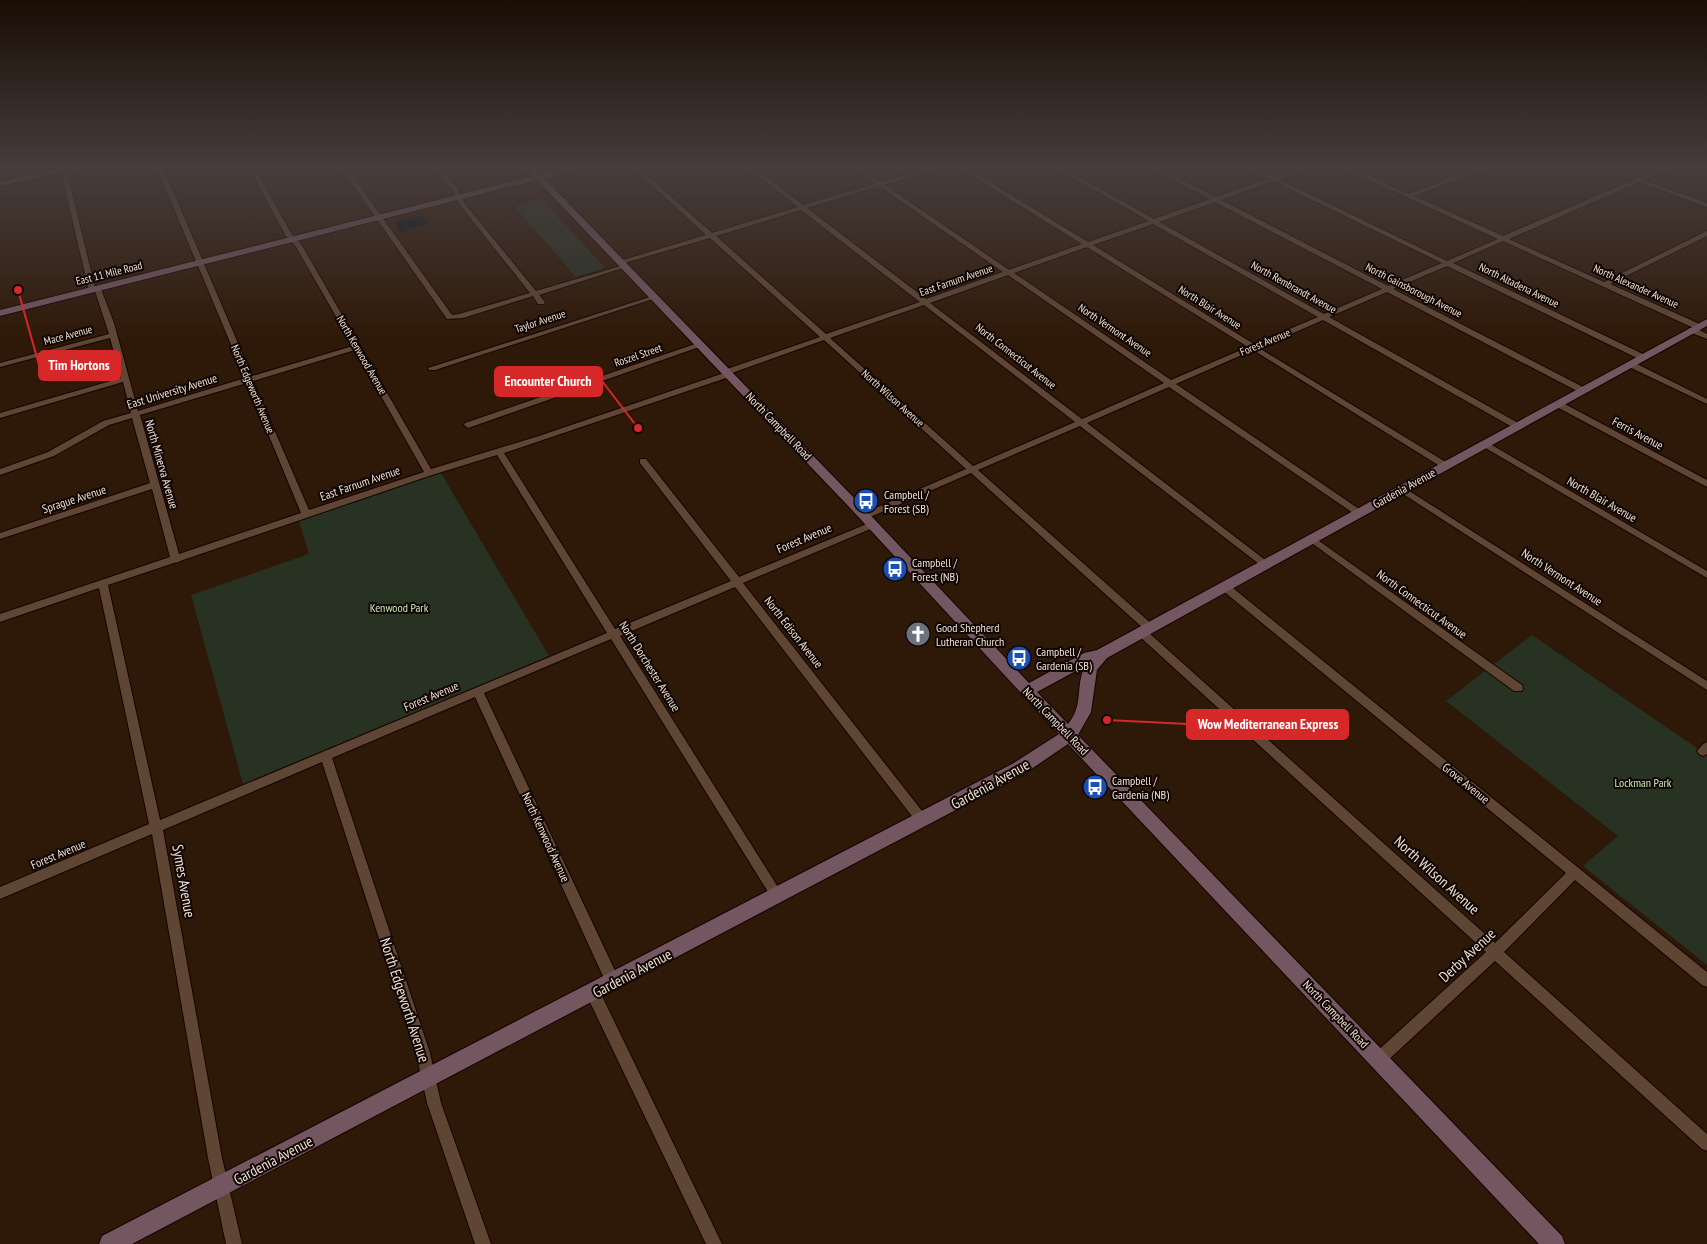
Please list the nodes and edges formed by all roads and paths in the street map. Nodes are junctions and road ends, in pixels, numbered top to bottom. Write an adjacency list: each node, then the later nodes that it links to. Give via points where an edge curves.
1 (78, 226): 30 (street, North Minerva Avenue)
2 (184, 226): 24 (street, North Edgeworth Avenue)
3 (284, 226): 21 (street, North Kenwood Avenue)
4 (344, 226): 21 (street, East 11 Mile Road)
5 (386, 226): 31 (street, via 447,315 452,317)
6 (482, 226): 31 (street)
7 (587, 226): 26 (street, North Campbell Road)
8 (701, 226): 20 (street, North Wilson Avenue)
9 (741, 226): 20 (street)
10 (827, 226): 34 (street, North Connecticut Avenue)
11 (941, 226): 27 (street, North Vermont Avenue)
12 (1058, 226): 23 (street, North Blair Avenue)
13 (1143, 226): 23 (street, East Farnum Avenue)
14 (1162, 226): 36 (street, North Rembrandt Avenue)
15 (1266, 226): 29 (street, North Gainsborough Avenue)
16 (1371, 226): 25 (street, North Altadena Avenue)
17 (1475, 226): 22 (street, North Alexander Avenue)
18 (1534, 226): 22 (street, Forest Avenue)
19 (1707, 233): 28 (street)
20 (711, 235): 26 (street); 40 (street, North Wilson Avenue)
21 (293, 239): 24 (street, East 11 Mile Road); 42 (street, North Kenwood Avenue)
22 (1504, 239): 25 (street, Forest Avenue); 28 (street, North Alexander Avenue)
23 (1089, 245): 27 (street, East Farnum Avenue); 43 (street, North Blair Avenue)
24 (199, 263): 30 (street, East 11 Mile Road); 50 (street, North Edgeworth Avenue)
25 (1448, 263): 29 (street, Forest Avenue); 44 (street, North Altadena Avenue)
26 (624, 264): 31 (street); 32 (street, North Campbell Road)
27 (1010, 273): 34 (street, East Farnum Avenue); 51 (street, North Vermont Avenue)
28 (1604, 284): 37 (street, North Alexander Avenue)
29 (1388, 289): 36 (street, Forest Avenue); 52 (street, North Gainsborough Avenue)
30 (95, 290): 35 (street, East 11 Mile Road); 38 (street, North Minerva Avenue)
31 (535, 294): 33 (street)
32 (655, 297): 41 (street, North Campbell Road); 47 (street, Taylor Avenue)
33 (541, 302)
34 (926, 302): 40 (street, East Farnum Avenue); 57 (street, North Connecticut Avenue)
35 (0, 313)
36 (1323, 317): 43 (street, Forest Avenue); 59 (street, North Rembrandt Avenue)
37 (1699, 326): 39 (street, North Alexander Avenue); 44 (street, Gardenia Avenue)
38 (113, 335): 46 (street, Mace Avenue); 49 (street, North Minerva Avenue)
39 (1707, 337)
40 (826, 338): 48 (street, East Farnum Avenue); 64 (street, North Wilson Avenue)
41 (702, 345): 48 (street, North Campbell Road); 58 (street, Roszel Street)
42 (357, 347): 50 (street, East University Avenue); 66 (street, North Kenwood Avenue)
43 (1253, 347): 51 (street, Forest Avenue); 63 (street, North Blair Avenue)
44 (1642, 357): 45 (street, Gardenia Avenue)
45 (1630, 364): 52 (street, Gardenia Avenue); 53 (street)
46 (0, 366)
47 (432, 368)
48 (728, 373): 61 (street, East Farnum Avenue); 72 (street, North Campbell Road)
49 (126, 379): 55 (street, North Minerva Avenue); 56 (street)
50 (249, 379): 55 (street, East University Avenue); 71 (street, North Edgeworth Avenue)
51 (1170, 383): 57 (street, Forest Avenue); 70 (street, North Vermont Avenue)
52 (1582, 390): 54 (street, Gardenia Avenue)
53 (1707, 402)
54 (1558, 404): 59 (street, Gardenia Avenue); 67 (street, Ferris Avenue)
55 (135, 414): 65 (street, East University Avenue, via 106,423 51,454); 68 (street, North Minerva Avenue)
56 (0, 416)
57 (1081, 422): 64 (street, Forest Avenue); 76 (street, North Connecticut Avenue)
58 (468, 425)
59 (1517, 426): 60 (street, Gardenia Avenue)
60 (1485, 444): 63 (street, Gardenia Avenue); 77 (street, North Blair Avenue)
61 (499, 452): 66 (street, East Farnum Avenue); 83 (street, North Dorchester Avenue)
62 (643, 461): 78 (street, North Edison Avenue)
63 (1446, 466): 69 (street, Gardenia Avenue)
64 (973, 469): 72 (street, Forest Avenue); 82 (street, North Wilson Avenue)
65 (0, 472)
66 (429, 473): 71 (street, East Farnum Avenue)
67 (1707, 484)
68 (155, 485): 73 (street, Sprague Avenue); 75 (street, North Minerva Avenue)
69 (1403, 490): 70 (street, Gardenia Avenue); 85 (street, North Vermont Avenue)
70 (1359, 513): 74 (street, Gardenia Avenue)
71 (306, 515): 75 (street, East Farnum Avenue)
72 (869, 520): 78 (street, Forest Avenue); 88 (street, North Campbell Road)
73 (0, 536)
74 (1312, 540): 76 (street, Gardenia Avenue); 86 (street, North Connecticut Avenue)
75 (176, 560): 79 (street, East Farnum Avenue)
76 (1266, 565): 80 (street, Gardenia Avenue)
77 (1707, 575)
78 (738, 581): 83 (street, Forest Avenue); 91 (street, North Edison Avenue)
79 (103, 584): 81 (street, East Farnum Avenue); 92 (street, Symes Avenue)
80 (1225, 587): 82 (street, Gardenia Avenue); 93 (street, Grove Avenue)
81 (0, 618)
82 (1146, 631): 84 (street, Gardenia Avenue); 96 (street, North Wilson Avenue)
83 (614, 634): 87 (street, Forest Avenue); 95 (street, North Dorchester Avenue)
84 (1102, 654): 88 (street, Gardenia Avenue, via 1089,657); 89 (street, Gardenia Avenue, via 1089,671 1084,711)
85 (1707, 686)
86 (1518, 688)
87 (478, 691): 90 (street, Forest Avenue); 98 (street, North Kenwood Avenue)
88 (1027, 691): 89 (street, North Campbell Road)
89 (1069, 735): 91 (street, Gardenia Avenue, via 1018,769); 100 (street, North Campbell Road)
90 (326, 756): 92 (street, Forest Avenue); 101 (street, North Edgeworth Avenue)
91 (922, 820): 95 (street, Gardenia Avenue)
92 (156, 827): 94 (street, Forest Avenue); 103 (street, Symes Avenue)
93 (1575, 872): 96 (street, Derby Avenue); 97 (street, Grove Avenue)
94 (0, 893)
95 (777, 896): 98 (street, Gardenia Avenue)
96 (1496, 951): 100 (street, Derby Avenue); 102 (street, North Wilson Avenue)
97 (1707, 980)
98 (613, 982): 99 (street, Gardenia Avenue)
99 (593, 993): 101 (street, Gardenia Avenue); 107 (street)
100 (1379, 1059): 108 (street, North Campbell Road)
101 (429, 1078): 103 (street, Gardenia Avenue); 106 (street, North Edgeworth Avenue, via 434,1103)
102 (1707, 1144)
103 (222, 1186): 104 (street, Gardenia Avenue); 105 (street, Symes Avenue)
104 (110, 1244)
105 (234, 1244)
106 (483, 1244)
107 (714, 1244)
108 (1554, 1244)

